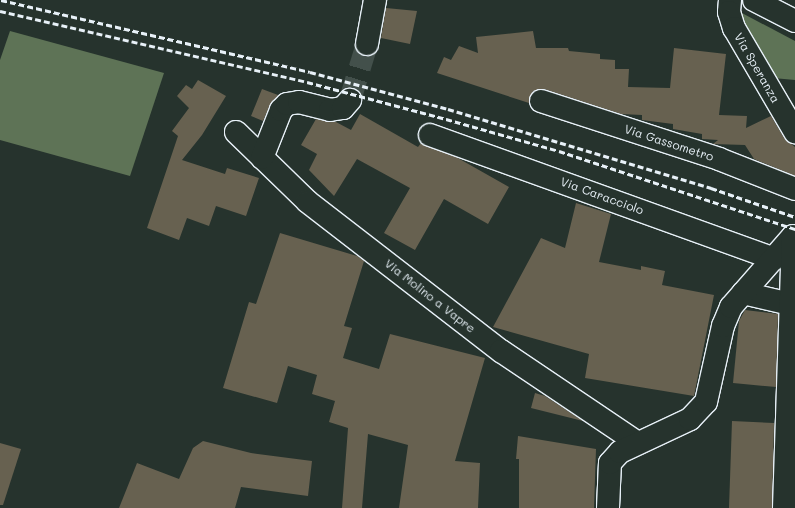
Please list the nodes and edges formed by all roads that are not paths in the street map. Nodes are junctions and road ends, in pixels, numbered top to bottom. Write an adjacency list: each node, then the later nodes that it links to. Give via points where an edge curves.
1 (375, 0): 5 (street)
2 (730, 0): 9 (street, Via Speranza, via 729,12 734,28)
3 (754, 0): 4 (street)
4 (795, 21)
5 (367, 44)
6 (350, 100): 11 (street, via 343,108 330,110 299,102 287,104 281,110)
7 (541, 101): 12 (street, Via Gassometro, via 719,159)
8 (236, 132): 11 (street, Via Molino a Vapre)
9 (795, 132)
10 (430, 135): 13 (street, Via Caracciolo)
11 (262, 158): 16 (street, Via Molino a Vapre, via 308,202 500,350)
12 (795, 189)
13 (774, 259): 14 (street); 15 (street, via 793,236)
14 (743, 293): 15 (street); 16 (street, via 731,307 723,326 706,402 690,419)
15 (793, 304): 18 (street)
16 (638, 442): 17 (street, via 620,452 610,463)
17 (608, 508)
18 (784, 508)

